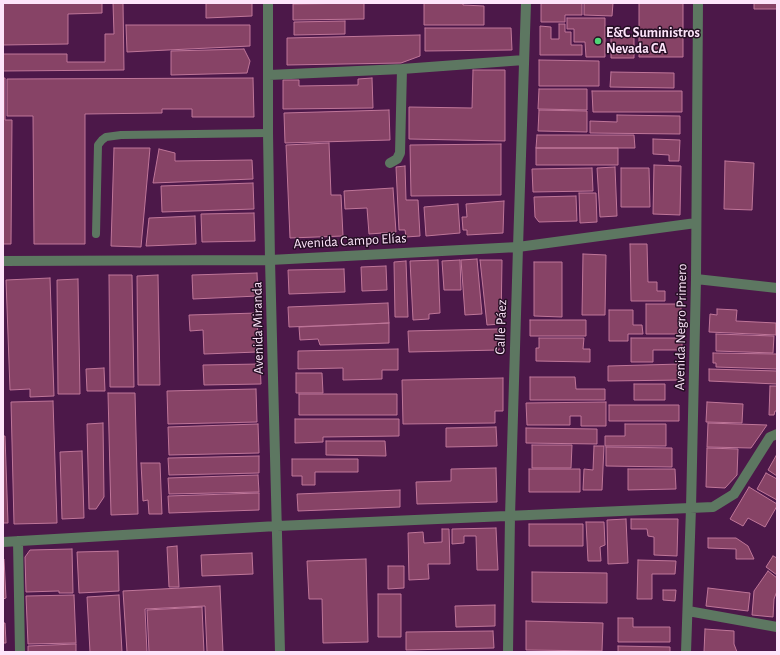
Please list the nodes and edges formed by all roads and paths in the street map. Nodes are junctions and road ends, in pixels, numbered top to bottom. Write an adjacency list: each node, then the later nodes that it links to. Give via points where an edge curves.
1 (268, 3): 6 (street, Avenida Miranda)
2 (526, 3): 4 (street, Calle Páez)
3 (698, 3): 9 (street, Avenida Negro Primero)
4 (524, 60): 5 (street); 11 (street, Calle Páez)
5 (402, 69): 6 (street); 8 (street, via 400,152 397,159)
6 (269, 74): 7 (street, Avenida Miranda)
7 (268, 133): 10 (lane, via 106,137 98,145); 12 (street, Avenida Miranda)
8 (390, 163)
9 (696, 223): 11 (street, Avenida Campo Elías); 14 (street, Avenida Negro Primero)
10 (96, 234)
11 (518, 246): 12 (street, Avenida Campo Elías); 18 (street, Calle Páez)
12 (270, 260): 13 (street, Avenida Campo Elías); 19 (street, Avenida Miranda)
13 (3, 262)
14 (696, 279): 15 (street); 17 (street, Avenida Negro Primero)
15 (777, 288)
16 (777, 434): 17 (street, via 770,437 734,494 713,507)
17 (691, 508): 18 (street); 22 (street, Avenida Negro Primero)
18 (510, 516): 19 (street); 26 (street, Calle Páez)
19 (277, 526): 20 (street); 25 (street, Avenida Miranda)
20 (18, 541): 21 (street); 24 (street)
21 (3, 542)
22 (688, 611): 23 (street); 27 (street, Avenida Negro Primero)
23 (777, 627)
24 (20, 652)
25 (280, 652)
26 (508, 652)
27 (686, 652)

